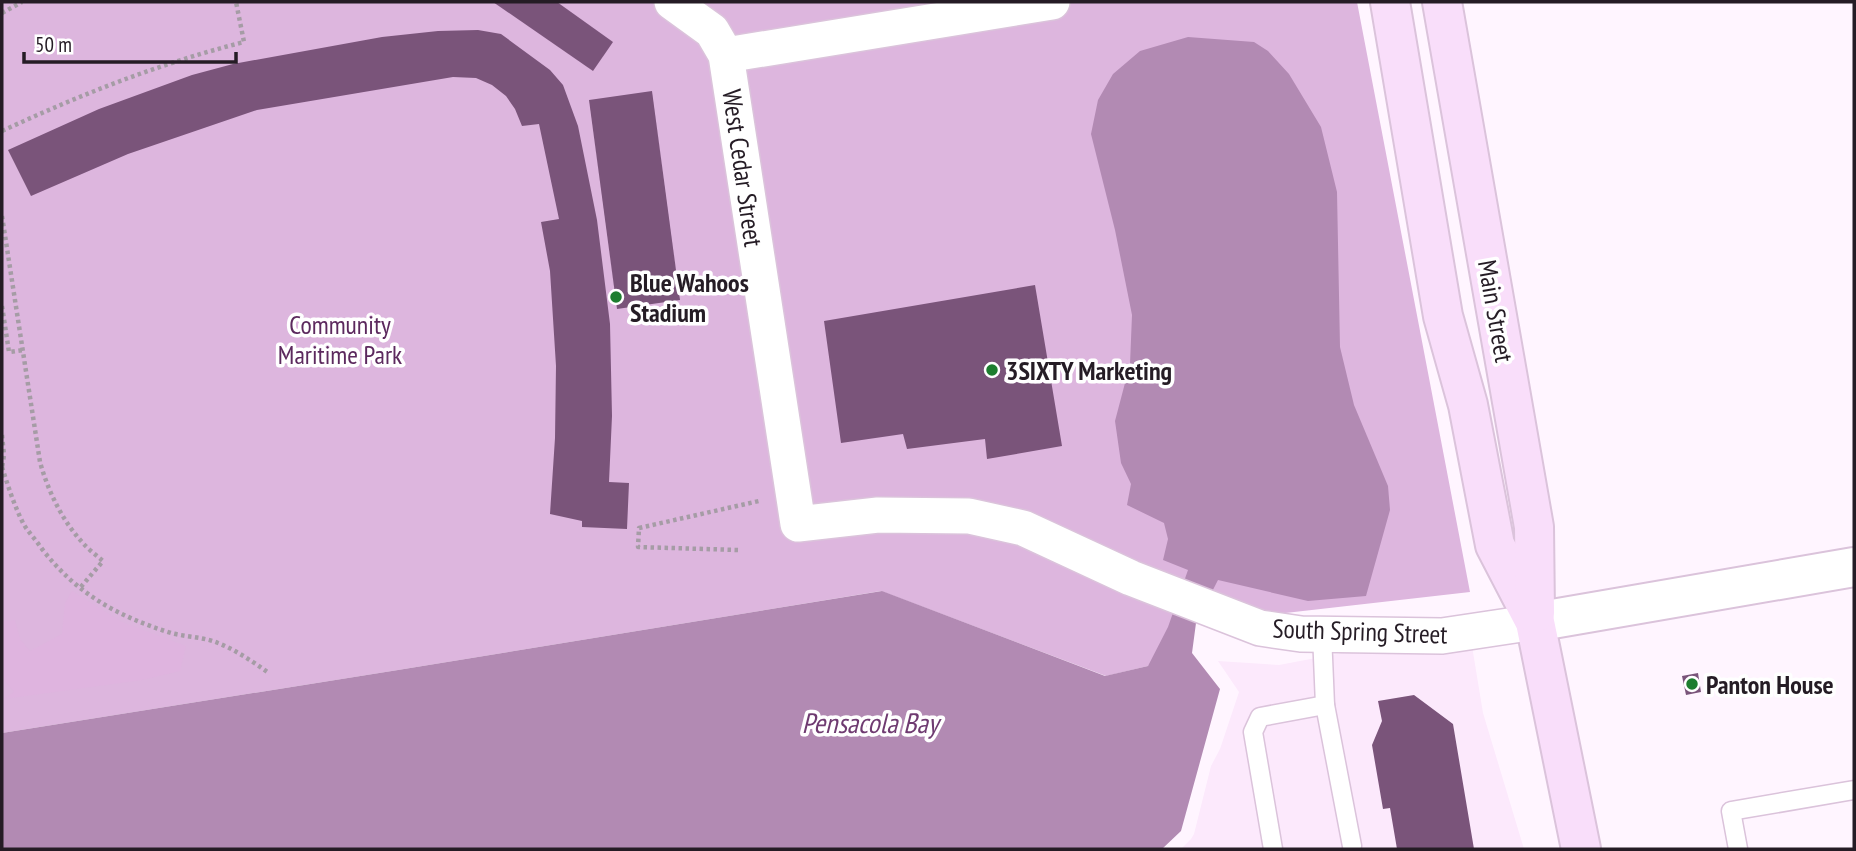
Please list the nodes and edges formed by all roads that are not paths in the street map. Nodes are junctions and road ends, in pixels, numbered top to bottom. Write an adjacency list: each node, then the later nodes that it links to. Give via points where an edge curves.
1 (672, 2): 5 (street, West Cedar Street, via 712,31)
2 (1052, 2): 5 (street)
3 (1390, 2): 8 (main road, via 1443,316 1468,405 1495,545)
4 (1441, 2): 8 (main road, Main Street, via 1534,527)
5 (726, 55): 6 (street, West Cedar Street)
6 (798, 524): 9 (street, South Spring Street, via 878,515 969,516 1023,528 1131,578 1260,628)
7 (1854, 568): 8 (street, South Spring Street)
8 (1535, 622): 9 (street, South Spring Street, via 1442,636); 14 (main road)
9 (1322, 634): 10 (lane)
10 (1325, 705): 12 (lane); 13 (lane, via 1261,717 1253,732)
11 (1854, 790): 15 (lane, via 1731,811)
12 (1352, 846)
13 (1273, 849)
14 (1581, 849)
15 (1738, 849)

